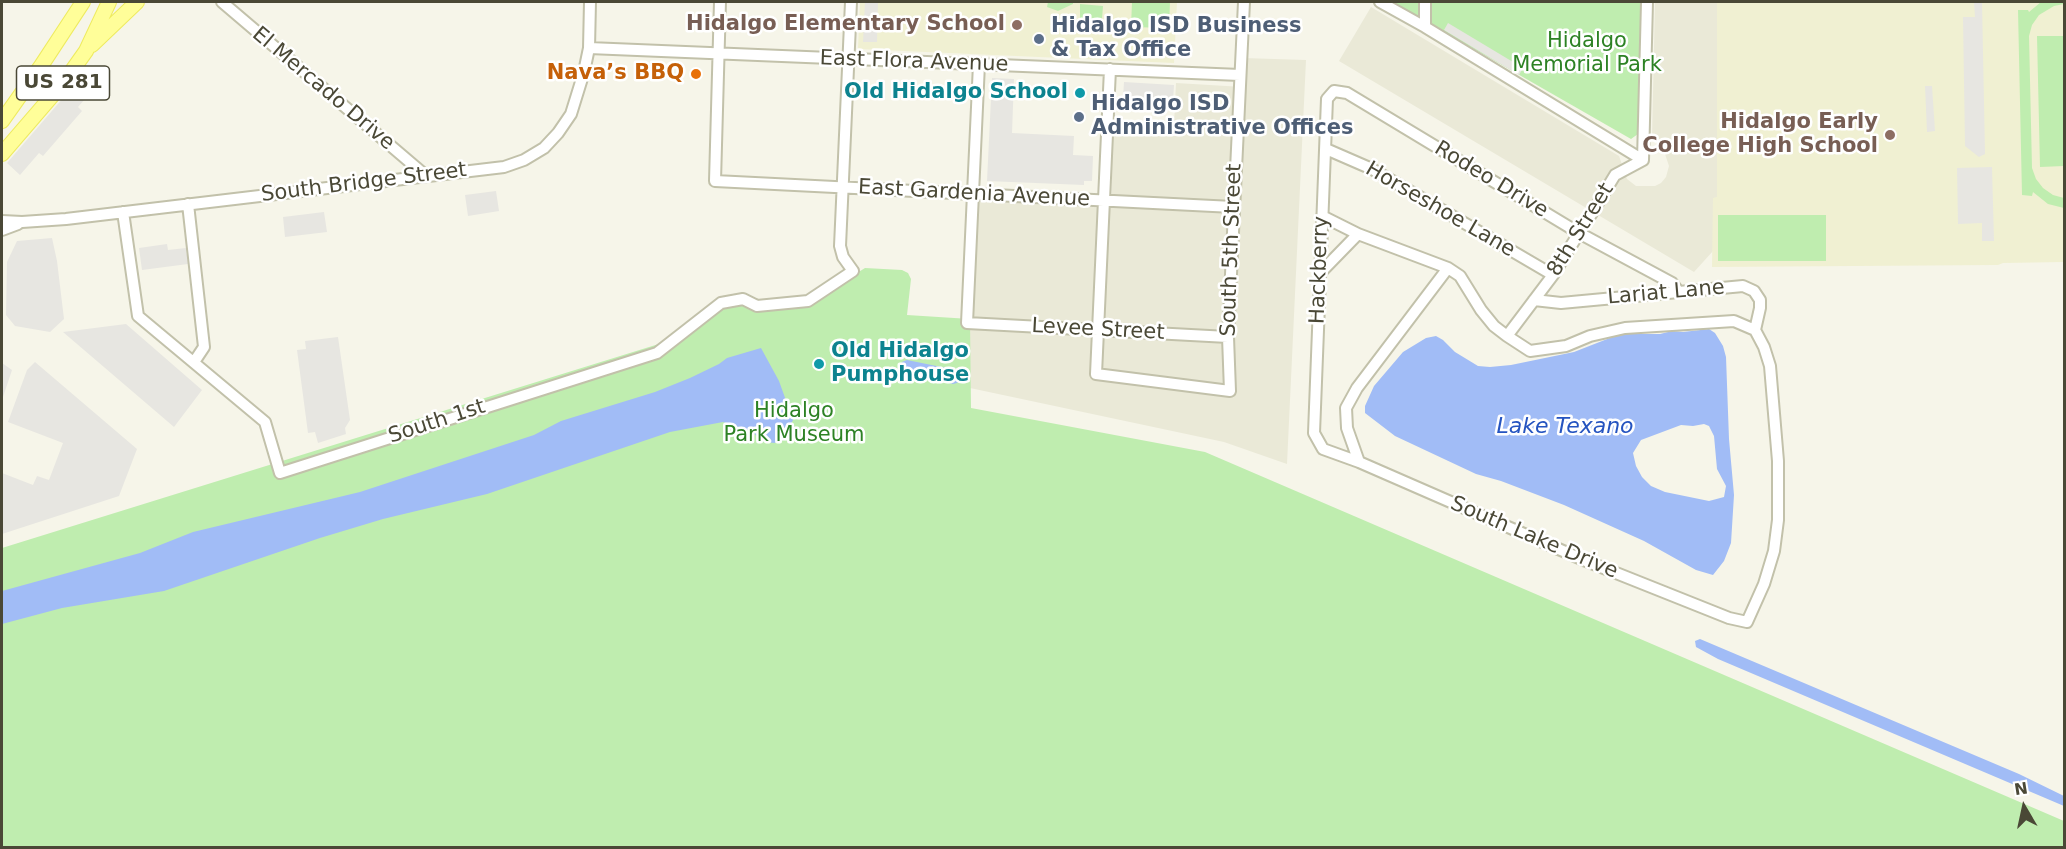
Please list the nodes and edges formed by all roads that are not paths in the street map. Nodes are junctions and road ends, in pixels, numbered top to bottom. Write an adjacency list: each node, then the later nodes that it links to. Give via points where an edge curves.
1 (82, 2): 21 (main road, US 281)
2 (109, 2): 14 (main road, US 281)
3 (137, 2): 14 (main road)
4 (222, 2): 25 (street, El Mercado Drive)
5 (590, 2): 13 (street, South Bridge Street)
6 (720, 2): 15 (street)
7 (851, 2): 16 (street)
8 (1244, 2): 19 (street, South 5th Street)
9 (1380, 2): 12 (street)
10 (1425, 2): 12 (street)
11 (1647, 2): 24 (street)
12 (1425, 27): 24 (street)
13 (589, 48): 15 (street, East Flora Avenue); 25 (street, South Bridge Street, via 571,114 544,148 504,167)
14 (86, 51): 23 (main road, US 281)
15 (718, 54): 16 (street, East Flora Avenue); 26 (street, East Gardenia Avenue, via 715,181)
16 (848, 58): 17 (street, East Flora Avenue); 26 (street)
17 (979, 64): 18 (street, East Flora Avenue); 27 (street)
18 (1110, 69): 19 (street, East Flora Avenue); 28 (street)
19 (1240, 75): 30 (street, South 5th Street)
20 (1334, 91): 22 (street, Hackberry, via 1327,99); 36 (street, Rodeo Drive, via 1347,93)
21 (2, 121)
22 (1326, 149): 32 (street, Hackberry); 40 (street, Horseshoe Lane, via 1372,169)
23 (2, 154)
24 (1643, 160): 36 (street, 8th Street, via 1615,175)
25 (425, 175): 29 (street, South Bridge Street)
26 (842, 188): 27 (street, East Gardenia Avenue); 47 (street, South 1st, via 841,251 853,271 808,301 757,306 743,298 721,303 657,353 280,473 265,422)
27 (973, 194): 28 (street, East Gardenia Avenue); 43 (street, Levee Street, via 967,323)
28 (1103, 200): 30 (street, East Gardenia Avenue); 43 (street)
29 (188, 204): 31 (street, South Bridge Street); 47 (street, via 204,347)
30 (1233, 207): 46 (street, South 5th Street)
31 (123, 212): 34 (street, South Bridge Street); 47 (street, South 1st, via 138,316)
32 (1322, 216): 37 (street); 39 (street, Hackberry)
33 (2, 221): 34 (street, South Bridge Street)
34 (22, 222): 35 (street, South Bridge Street)
35 (2, 230)
36 (1579, 233): 40 (street, 8th Street); 41 (street, Rodeo Drive, via 1672,283)
37 (1358, 234): 38 (street); 39 (street)
38 (1448, 268): 45 (street, via 1460,276 1481,310); 49 (street, via 1346,408 1347,428)
39 (1320, 273): 48 (street, Hackberry, via 1314,433)
40 (1553, 275): 42 (street, 8th Street)
41 (1678, 291): 42 (street, Lariat Lane, via 1561,303); 44 (street, Lariat Lane, via 1743,286 1754,291 1760,300)
42 (1534, 300): 45 (street, 8th Street)
43 (1097, 330): 46 (street, Levee Street); 46 (street, South 5th Street, via 1096,374 1230,391)
44 (1755, 330): 45 (street, via 1734,321 1625,328 1566,346 1530,351); 49 (street, South Lake Drive, via 1770,366 1778,461 1778,520 1764,584 1747,622 1586,561)
45 (1507, 336)
46 (1228, 337)
47 (194, 362)
48 (1323, 449): 49 (street, South Lake Drive)
49 (1359, 462)

